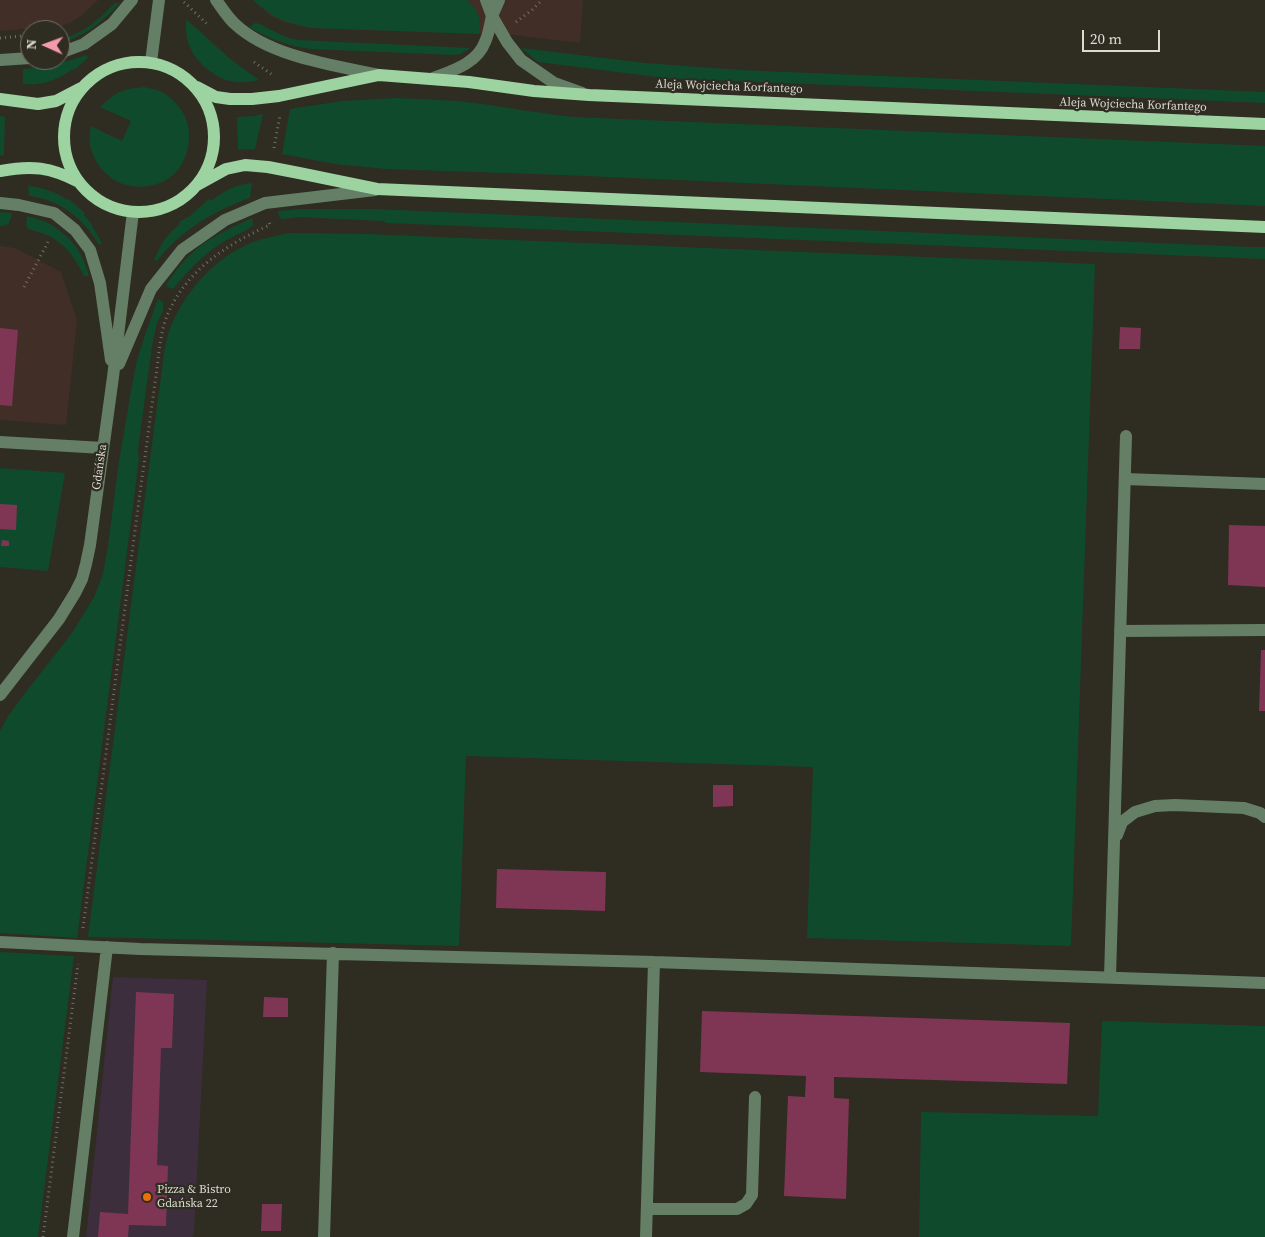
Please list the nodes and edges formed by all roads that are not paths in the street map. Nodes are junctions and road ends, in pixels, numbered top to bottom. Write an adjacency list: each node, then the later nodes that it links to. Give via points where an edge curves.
1 (132, 0): 7 (street, via 112,24 84,44)
2 (160, 0): 10 (street)
3 (216, 0): 11 (street, via 235,24 262,44 296,56)
4 (486, 0): 6 (street)
5 (499, 0): 6 (street)
6 (492, 16): 12 (street, via 485,44 475,57 460,68); 15 (street, via 520,60 554,83)
7 (70, 49)
8 (20, 59): 9 (street)
9 (0, 60)
10 (151, 62): 13 (main road, via 185,76); 14 (main road, via 130,61 108,68)
11 (379, 75): 12 (main road, Aleja Wojciecha Korfantego); 13 (main road, Aleja Wojciecha Korfantego, via 252,99 216,97)
12 (431, 79): 15 (main road, Aleja Wojciecha Korfantego)
13 (197, 87): 20 (main road, via 210,108 215,132 213,156)
14 (81, 88): 16 (main road, via 56,101 38,104); 19 (main road, via 67,114 64,135 67,158)
15 (589, 95): 17 (main road, Aleja Wojciecha Korfantego)
16 (0, 99)
17 (1265, 124)
18 (0, 171): 19 (main road, via 32,167 47,169)
19 (79, 182): 23 (main road, via 93,197 112,208)
20 (198, 186): 21 (main road, via 226,169 245,165); 23 (main road, via 179,201 156,211)
21 (377, 189): 24 (main road); 25 (street, via 266,203 225,220 182,250 151,289)
22 (0, 203): 25 (street, via 54,213 75,230 90,250 100,283)
23 (134, 212): 25 (street, Gdańska)
24 (1265, 229)
25 (113, 378): 28 (street, Gdańska)
26 (1126, 436): 29 (street)
27 (0, 442): 28 (street)
28 (103, 448): 33 (street, Gdańska, via 90,545 82,579 59,619)
29 (1125, 479): 30 (street); 31 (street)
30 (1265, 484)
31 (1120, 630): 32 (street); 35 (street)
32 (1265, 630)
33 (0, 695)
34 (1265, 817): 35 (street, via 1244,808 1155,806 1135,812 1122,822)
35 (1114, 842): 40 (street)
36 (0, 942): 37 (street)
37 (107, 947): 38 (street); 44 (street)
38 (334, 953): 39 (street); 45 (street)
39 (654, 962): 40 (street); 43 (street)
40 (1110, 977): 41 (street)
41 (1265, 983)
42 (755, 1097): 43 (street, via 752,1194 746,1204 737,1209)
43 (647, 1209): 46 (street)
44 (73, 1237)
45 (324, 1237)
46 (646, 1237)

